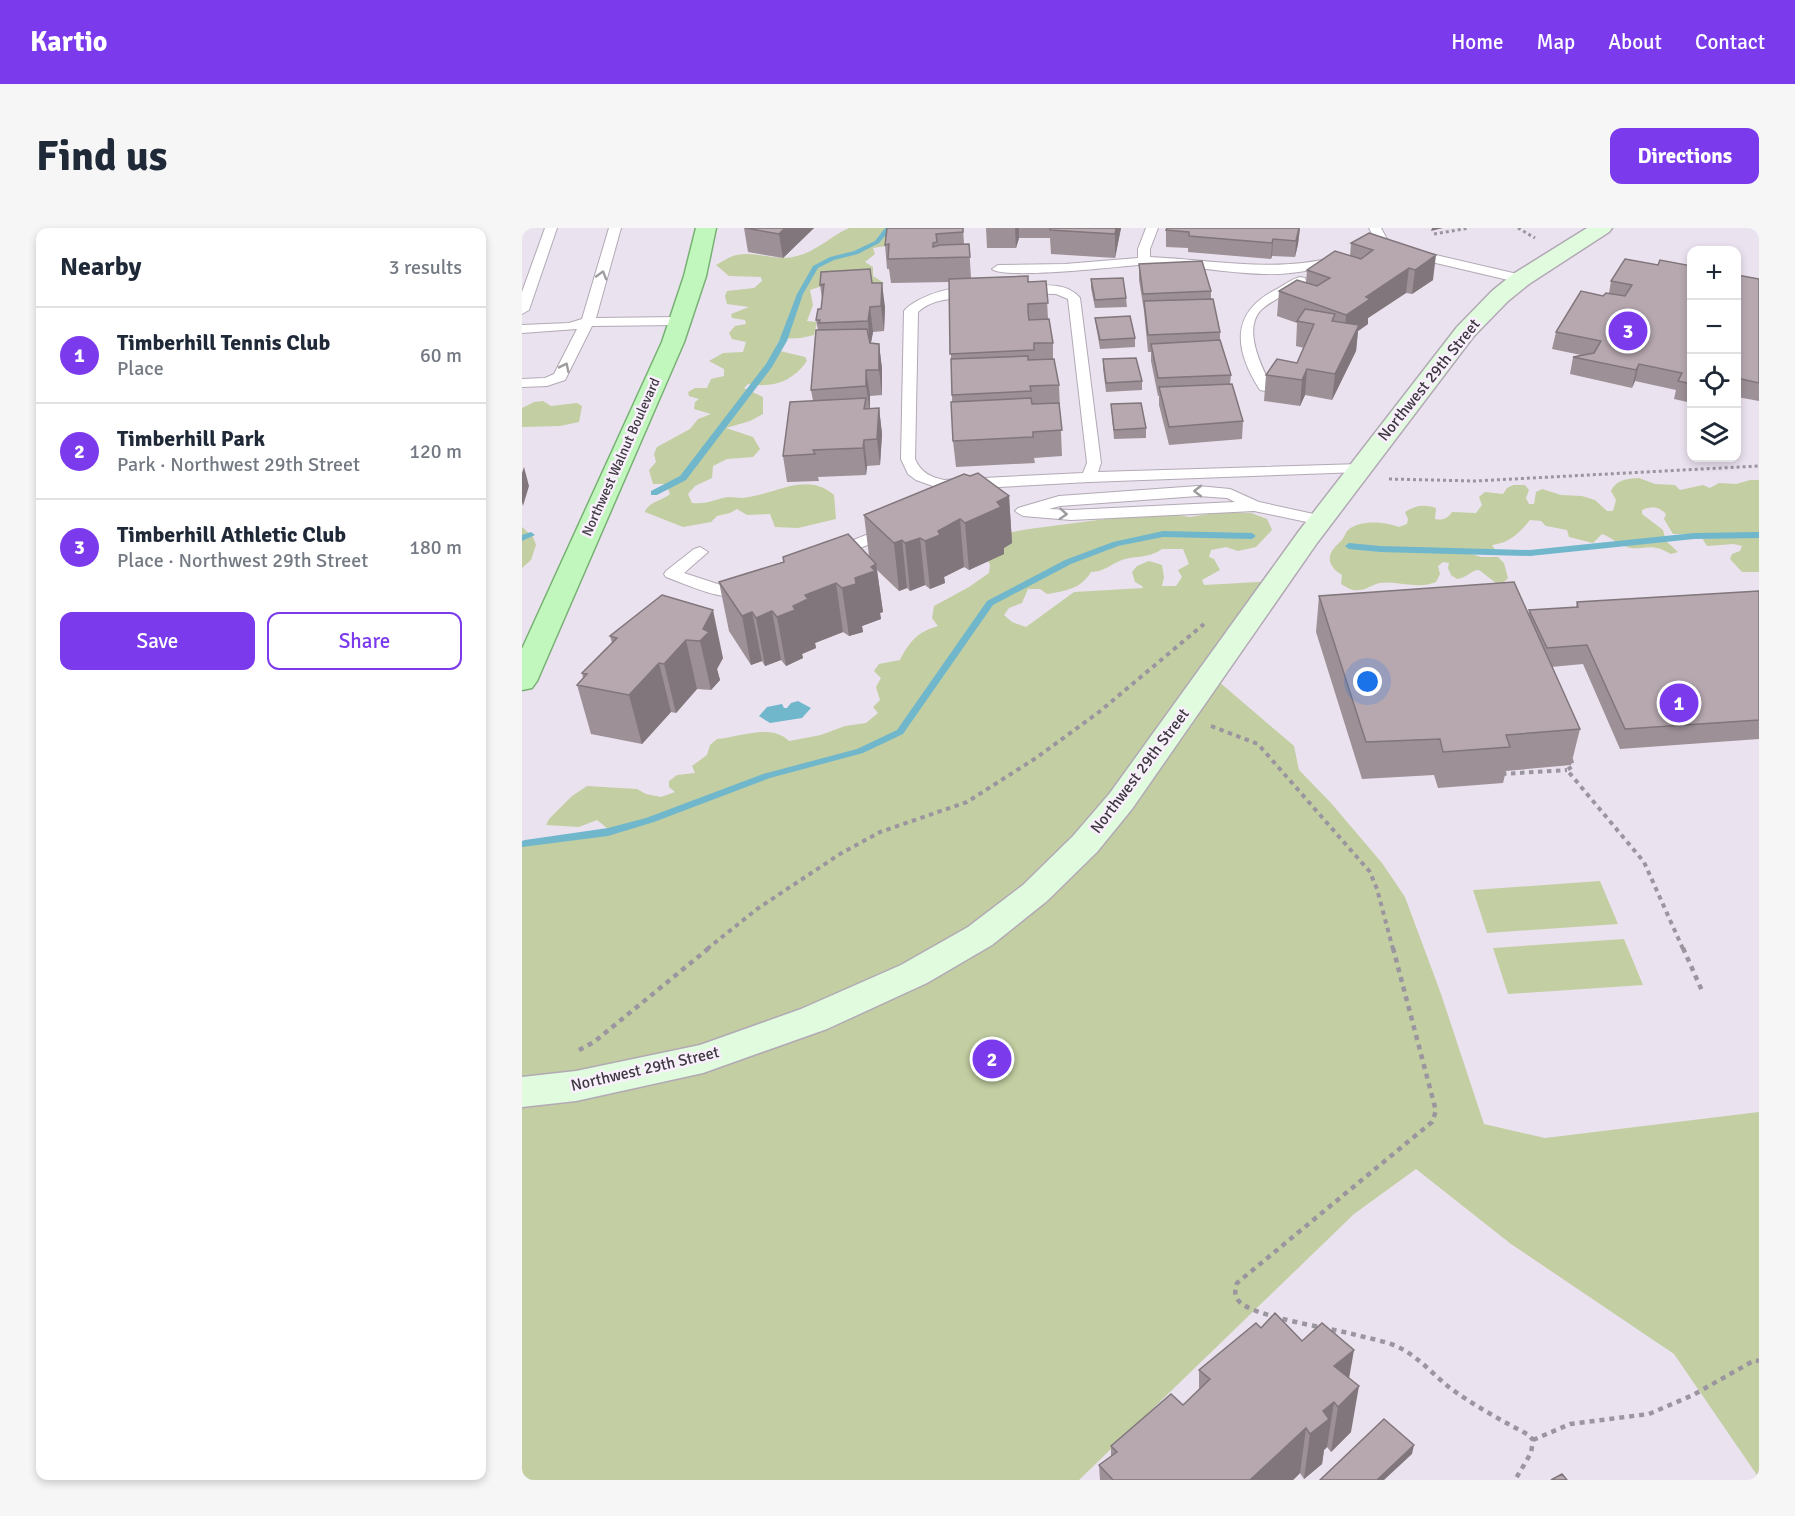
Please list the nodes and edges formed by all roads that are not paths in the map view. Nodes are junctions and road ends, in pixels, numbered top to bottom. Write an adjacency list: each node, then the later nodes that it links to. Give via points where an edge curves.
1 (551, 228): 14 (lane)
2 (615, 228): 16 (lane, one-way to 2)
3 (706, 228): 15 (main road, Northwest Walnut Boulevard)
4 (1152, 228): 10 (lane)
5 (1375, 228): 7 (lane, via 1382,241)
6 (1602, 228): 13 (street, Northwest 29th Street)
7 (1380, 247): 8 (lane); 13 (lane)
8 (1364, 251)
9 (1347, 257): 11 (lane)
10 (1144, 261): 11 (lane, via 1269,271); 12 (lane)
11 (1318, 267): 19 (lane, via 1253,310 1247,328 1250,351)
12 (998, 269)
13 (1521, 279): 20 (street, Northwest 29th Street, via 1465,332)
14 (522, 310)
15 (680, 321): 16 (lane); 30 (main road, Northwest Walnut Boulevard)
16 (587, 322): 17 (lane, via 570,327); 18 (lane, one-way to 16, via 548,382 560,377)
17 (522, 329)
18 (522, 383)
19 (1265, 387)
20 (1358, 471): 21 (lane); 25 (street, Northwest 29th Street)
21 (1089, 477): 21 (lane, via 944,485 912,471 908,459 911,311 930,298 947,294 1067,291 1074,298 1094,464)
22 (1127, 496): 23 (lane, one-way to 22, via 1214,491); 24 (lane); 24 (lane, one-way to 24, via 1059,501 1018,512)
23 (1254, 506): 24 (lane); 25 (lane)
24 (1128, 512)
25 (1320, 520): 31 (street, Northwest 29th Street, via 1121,801 1085,844 1035,893 971,942 914,974 814,1019 703,1059 576,1086)
26 (909, 524): 28 (lane)
27 (700, 552): 29 (lane, via 672,574 734,594)
28 (821, 559)
29 (755, 585)
30 (522, 681)
31 (522, 1092)

